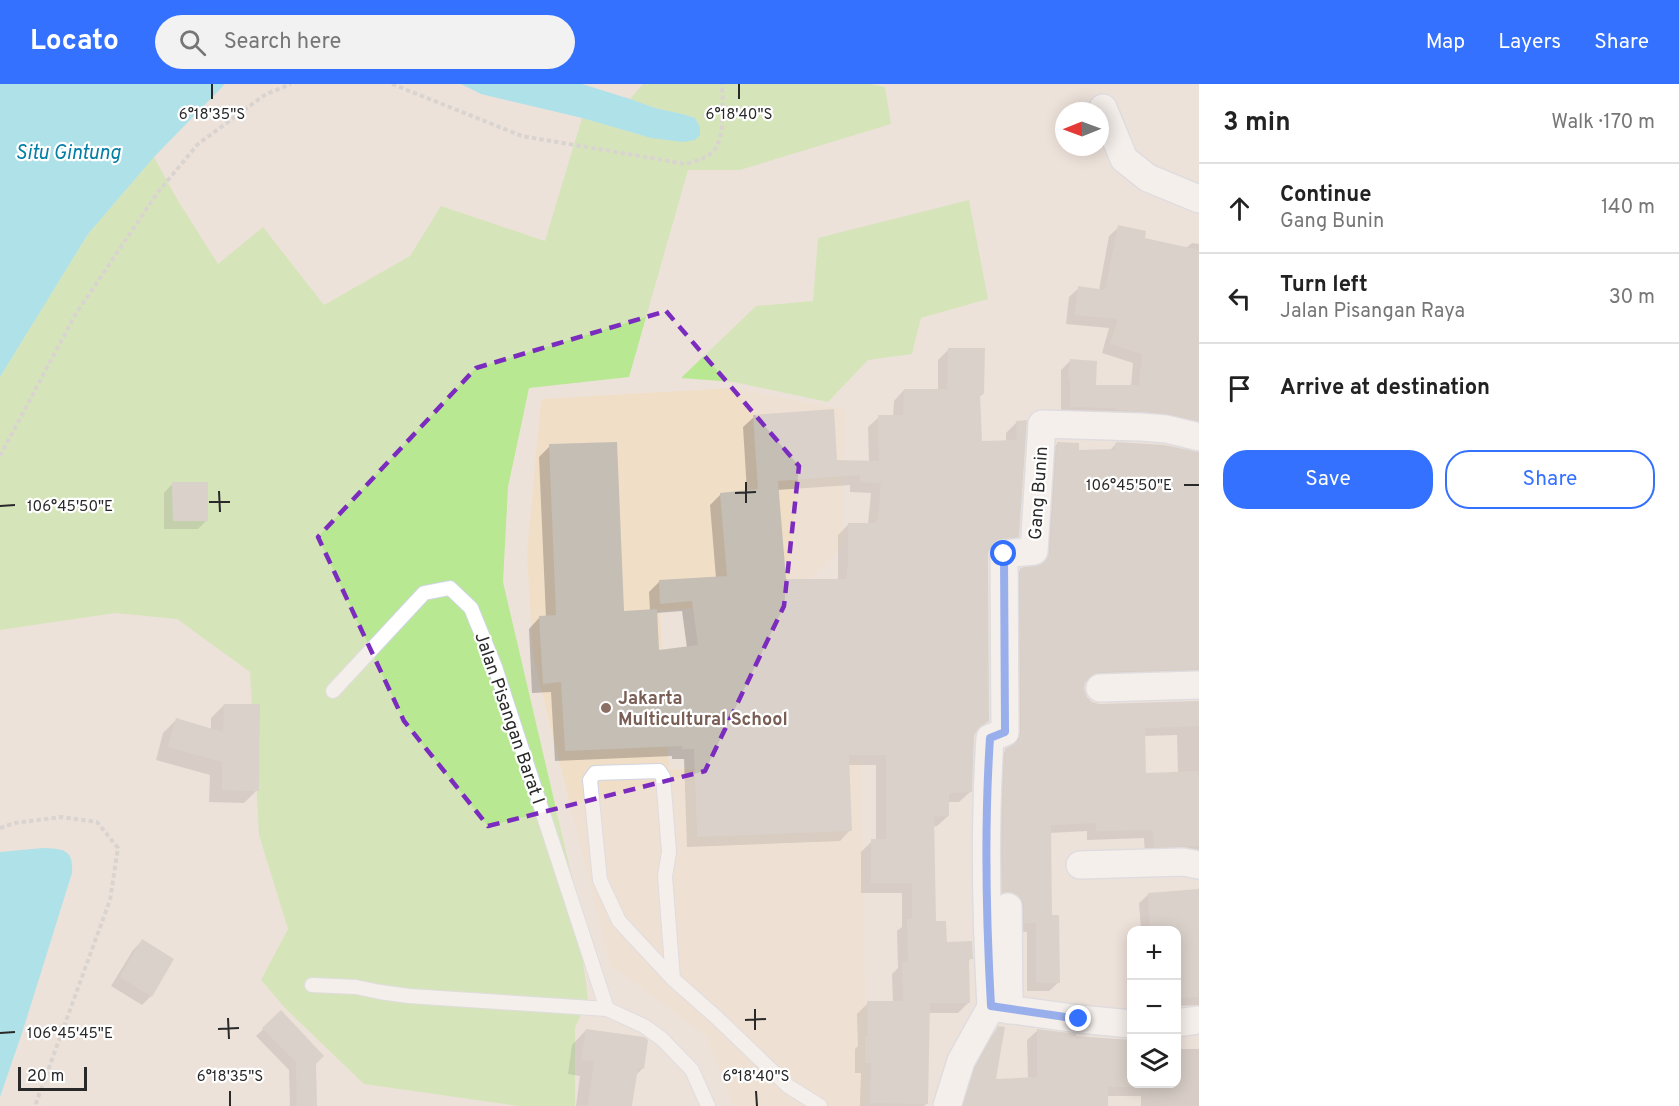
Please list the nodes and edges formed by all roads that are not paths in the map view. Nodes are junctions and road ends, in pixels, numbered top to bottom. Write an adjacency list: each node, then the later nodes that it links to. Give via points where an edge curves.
1 (1109, 123): 2 (street, via 1124,159 1148,178)
2 (1199, 199)
3 (1199, 437): 12 (street, Gang Bunin, via 1141,426 1042,424 1034,551 1004,554 1005,732 990,738 986,883)
4 (1199, 685): 5 (street)
5 (1100, 688)
6 (333, 691): 13 (lane, Jalan Pisangan Barat I, via 424,593 450,588 471,608 495,667)
7 (1080, 865): 8 (street)
8 (1199, 865)
9 (1008, 907): 12 (street)
10 (673, 979): 10 (lane, via 619,921 600,880 590,780 595,773 659,771 663,777); 18 (lane, via 788,1086)
11 (312, 985): 13 (lane, via 409,996)
12 (1000, 1008): 16 (street); 19 (street, via 961,1060)
13 (607, 1009): 17 (lane, via 662,1039 692,1070)
14 (1199, 1020): 15 (street)
15 (1181, 1022)
16 (1127, 1024)
17 (708, 1106)
18 (820, 1106)
19 (946, 1106)

